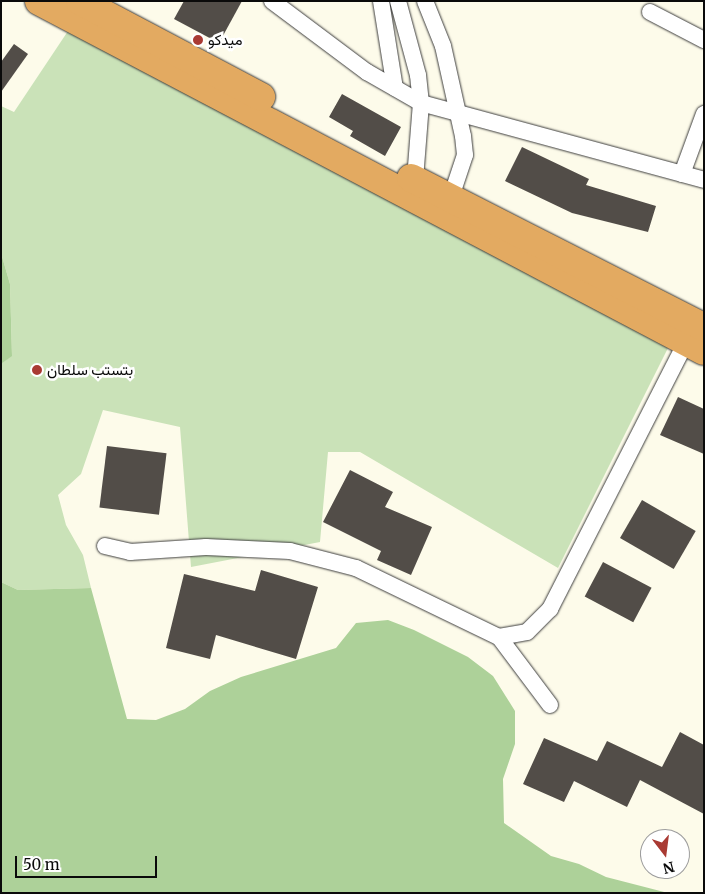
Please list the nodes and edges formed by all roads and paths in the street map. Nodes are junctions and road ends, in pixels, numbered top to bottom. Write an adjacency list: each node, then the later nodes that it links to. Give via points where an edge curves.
1 (39, 1): 17 (highway)
2 (80, 1): 14 (highway)
3 (272, 1): 9 (street, via 367,72)
4 (381, 1): 9 (street)
5 (398, 1): 10 (street, via 418,75)
6 (425, 1): 11 (street, via 443,46)
7 (650, 12): 8 (street)
8 (704, 40)
9 (395, 88): 10 (street)
10 (421, 103): 11 (street); 14 (street)
11 (460, 114): 13 (street); 16 (street, via 464,155)
12 (704, 114): 13 (street)
13 (682, 174): 15 (street)
14 (415, 180): 16 (highway)
15 (704, 180)
16 (451, 197): 17 (highway)
17 (698, 340): 19 (street, via 550,609 527,632)
18 (105, 546): 19 (street, via 130,552 206,547 290,551 356,568)
19 (499, 637): 20 (street)
20 (550, 705)

